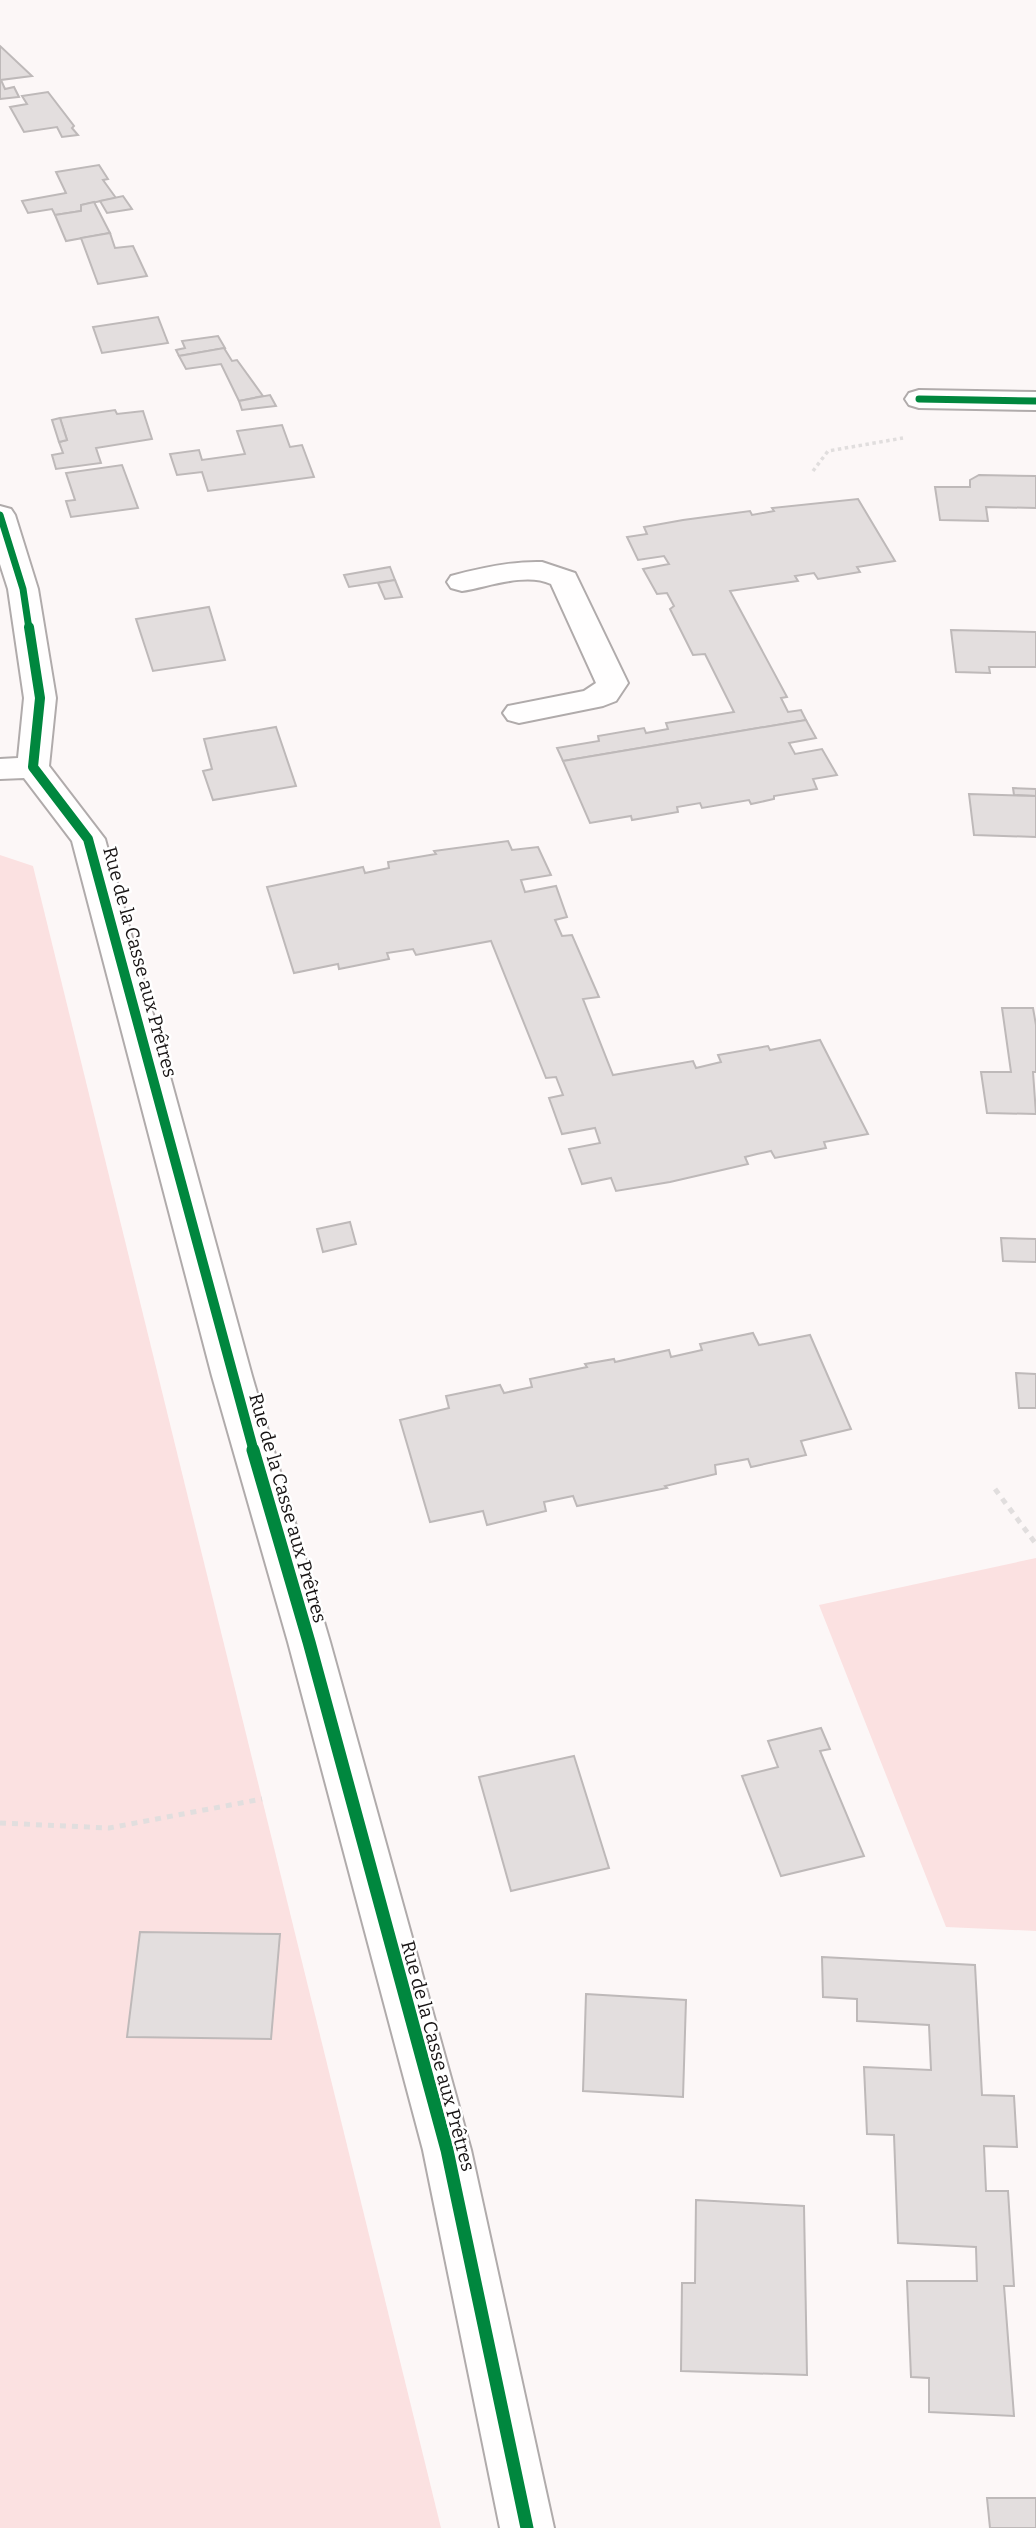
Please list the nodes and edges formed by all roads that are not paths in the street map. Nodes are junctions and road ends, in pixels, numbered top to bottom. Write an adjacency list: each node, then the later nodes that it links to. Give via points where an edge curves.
1 (919, 399): 2 (street)
2 (1036, 401)
3 (0, 515): 6 (street, Rue de la Casse aux Prêtres, via 23,589 40,698)
4 (462, 582): 5 (street, via 538,570 555,572 564,579 612,683 605,694 592,699)
5 (519, 712)
6 (17, 768): 7 (street, Rue de la Casse aux Prêtres, via 88,839 443,2137)
7 (527, 2528)

